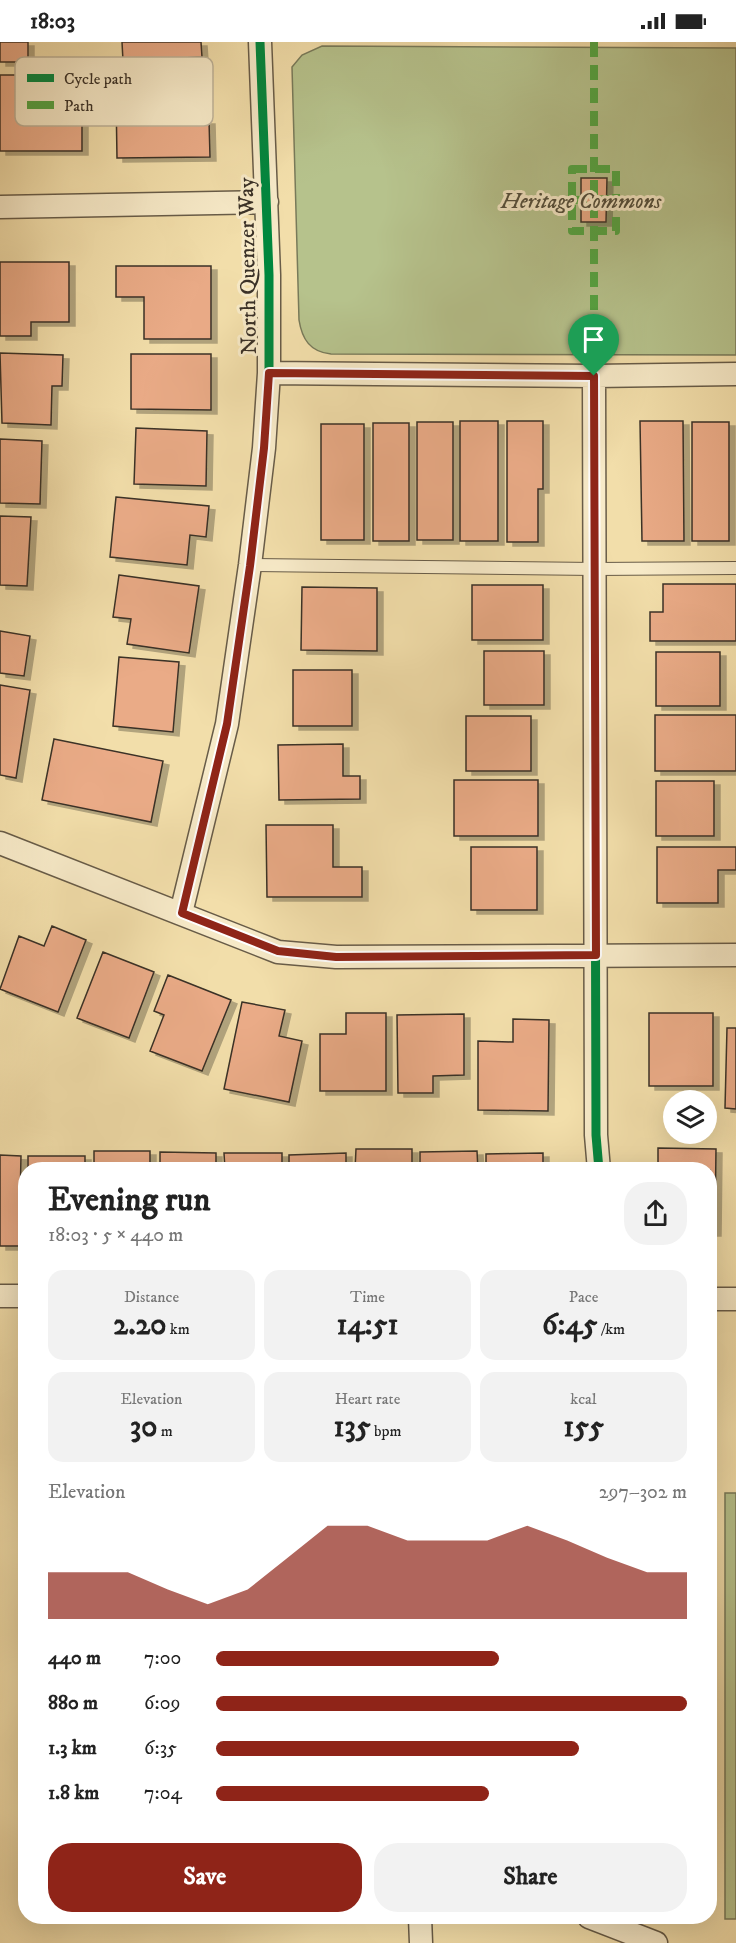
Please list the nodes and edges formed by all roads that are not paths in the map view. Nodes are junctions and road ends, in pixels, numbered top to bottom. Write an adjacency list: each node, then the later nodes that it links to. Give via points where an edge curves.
1 (260, 42): 2 (street, North Quenzer Way)
2 (267, 202): 3 (street); 4 (street, North Quenzer Way)
3 (0, 207)
4 (269, 373): 6 (street); 7 (street, North Quenzer Way)
5 (736, 374): 6 (street)
6 (594, 376): 9 (street)
7 (250, 566): 9 (lane); 11 (street, North Quenzer Way, via 227,724)
8 (736, 568): 9 (lane)
9 (595, 569): 12 (street)
10 (0, 843): 11 (street)
11 (182, 913): 12 (street, via 278,951 336,957)
12 (596, 955): 13 (street); 14 (street)
13 (736, 955)
14 (598, 1162)
15 (0, 1296): 16 (street)
16 (18, 1296)
17 (717, 1299): 18 (street)
18 (736, 1299)
19 (420, 1924): 21 (street)
20 (607, 1924): 22 (street)
21 (420, 1943)
22 (656, 1943)

